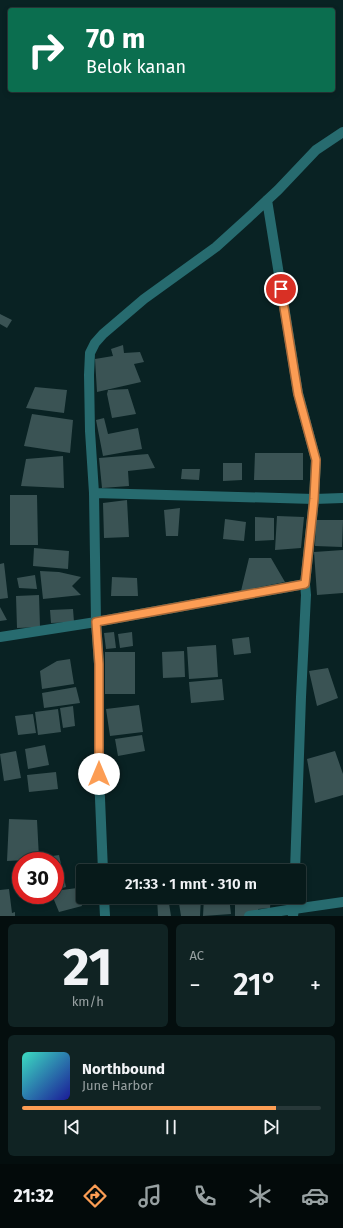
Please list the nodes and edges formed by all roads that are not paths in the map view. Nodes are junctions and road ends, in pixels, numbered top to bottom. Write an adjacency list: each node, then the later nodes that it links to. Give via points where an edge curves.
1 (343, 132): 2 (street, via 316,150)
2 (267, 200): 3 (street, via 216,247 144,299 95,343 90,353 89,375); 5 (street, via 298,394 316,460)
3 (94, 492): 5 (street); 7 (street)
4 (343, 498): 5 (street)
5 (314, 499): 6 (street)
6 (305, 584): 7 (street); 10 (street)
7 (96, 622): 8 (street); 9 (street)
8 (0, 637)
9 (103, 864)
10 (295, 864)
11 (343, 902): 13 (street)
12 (104, 904): 14 (street)
13 (293, 912): 15 (street)
14 (105, 916)
15 (249, 916)

